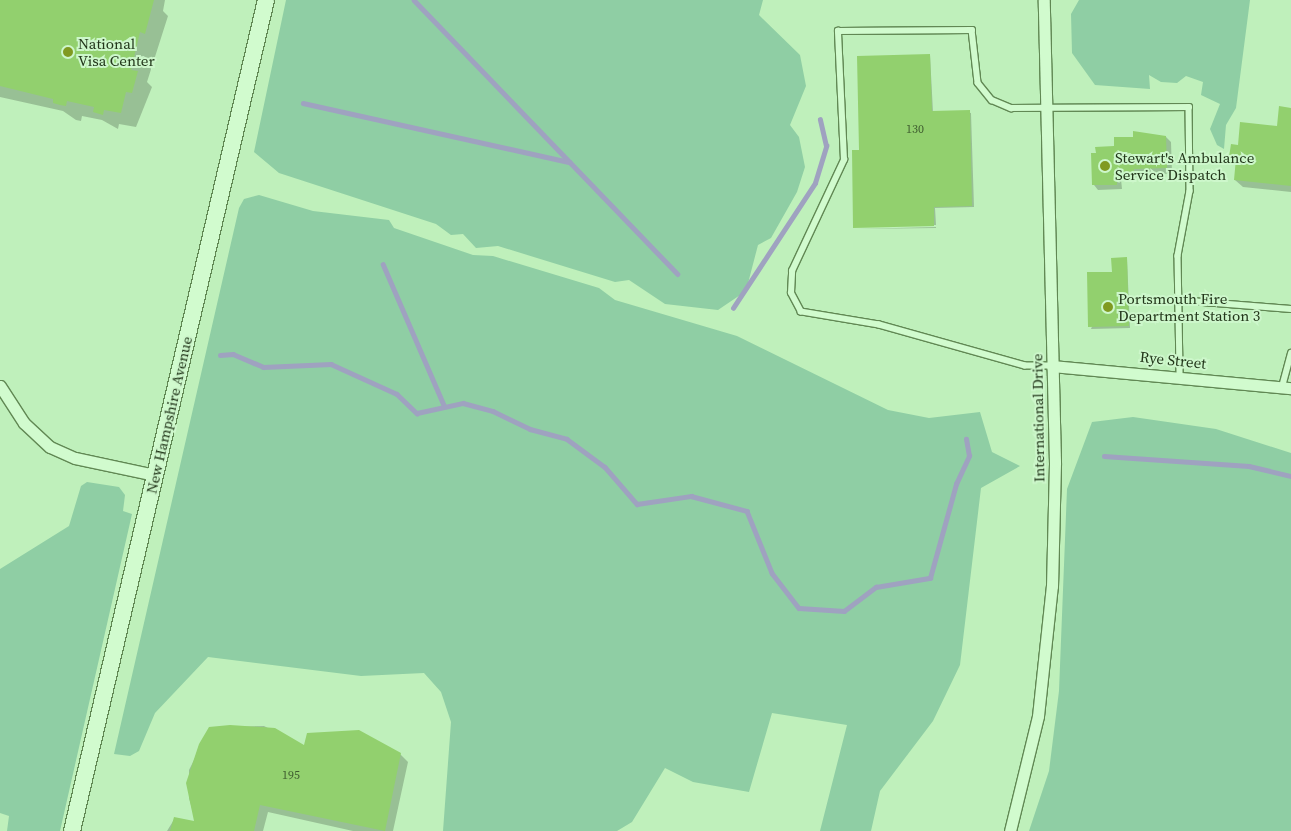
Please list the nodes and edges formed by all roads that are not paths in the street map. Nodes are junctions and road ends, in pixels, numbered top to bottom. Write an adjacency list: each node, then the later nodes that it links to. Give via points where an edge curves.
1 (266, 0): 11 (street, New Hampshire Avenue)
2 (1044, 0): 3 (street, International Drive)
3 (1047, 108): 4 (lane, via 1189,107 1190,191 1180,240); 7 (street, International Drive); 7 (lane, via 1011,108 984,92 975,73 972,30 838,31 844,160 792,272 791,293 800,312 825,319 879,325 1025,366)
4 (1178, 300): 5 (lane); 8 (lane)
5 (1291, 309)
6 (1291, 353): 10 (lane)
7 (1052, 366): 8 (street, Rye Street); 13 (street, International Drive, via 1055,462 1050,619 1038,716)
8 (1180, 376): 10 (street, Rye Street)
9 (0, 386): 11 (street, via 24,423 50,447 75,458)
10 (1286, 388)
11 (154, 475): 12 (street, New Hampshire Avenue)
12 (72, 831)
13 (1010, 831)

